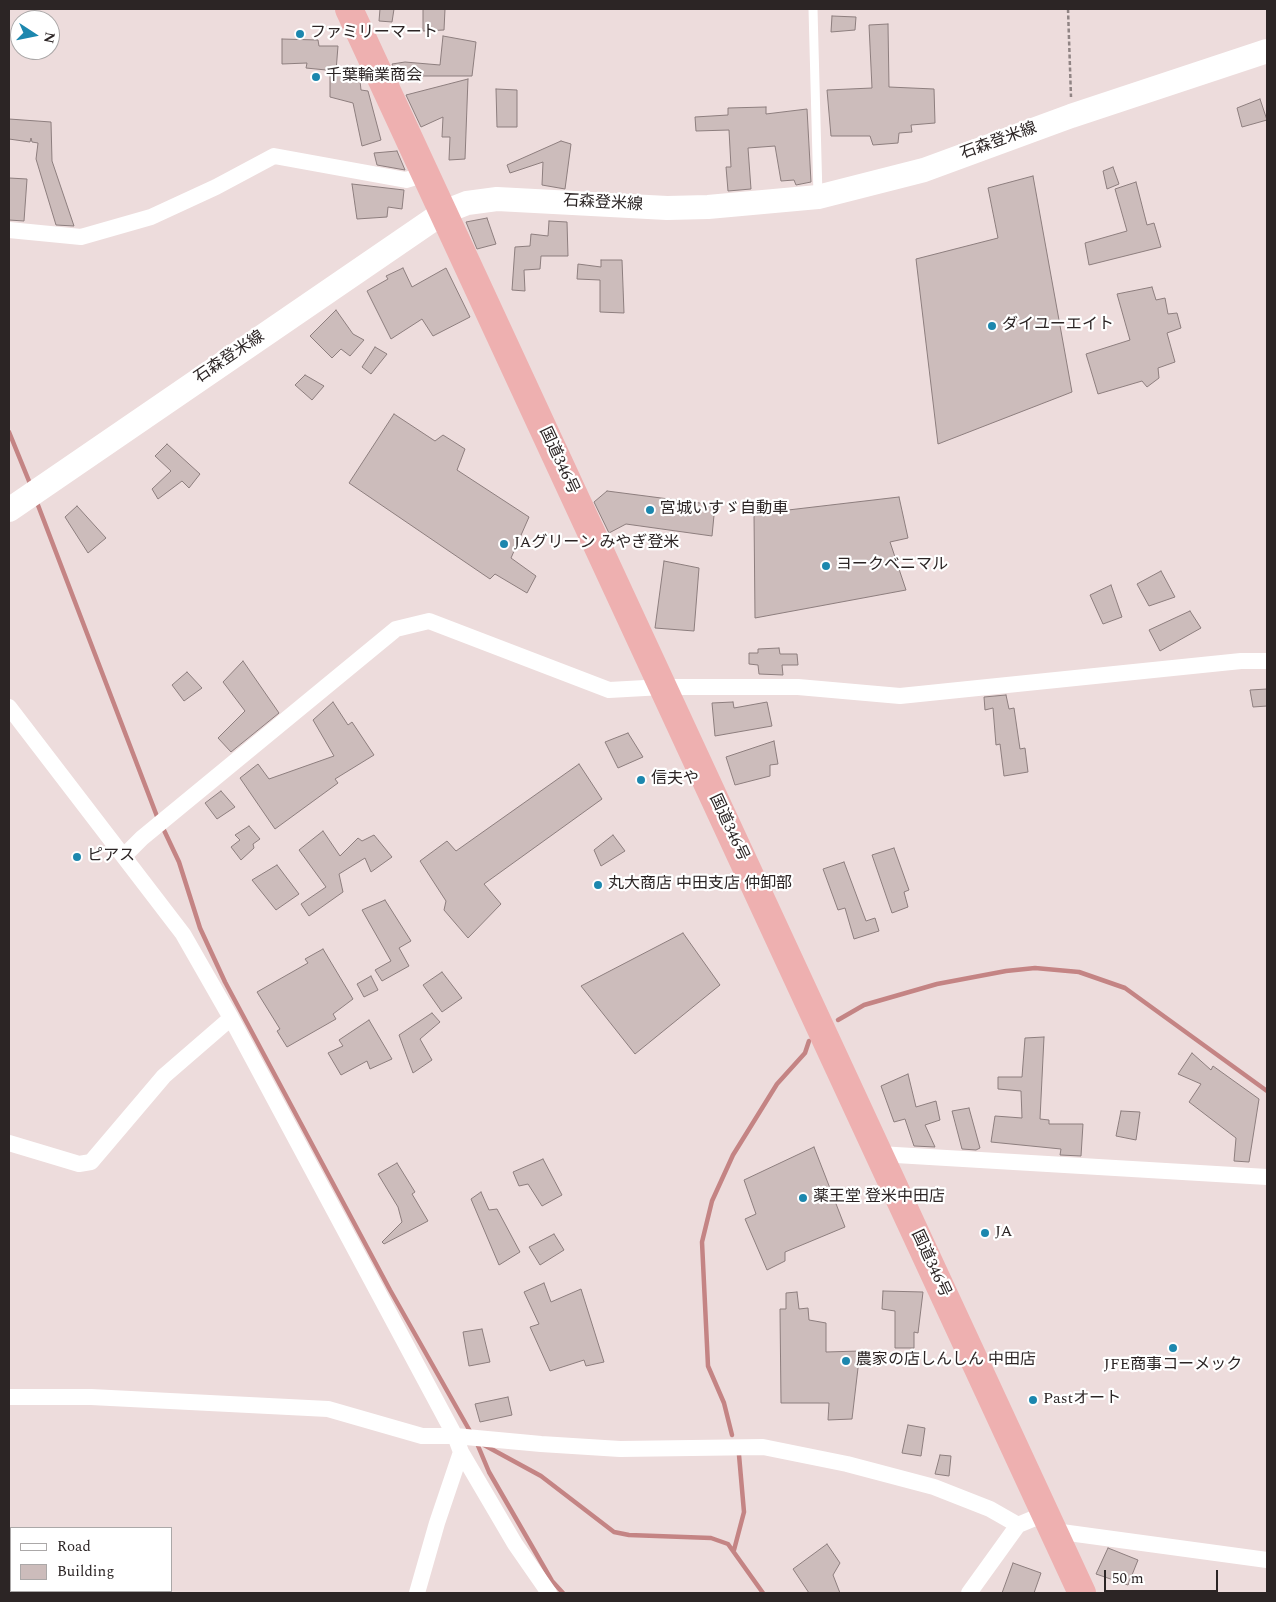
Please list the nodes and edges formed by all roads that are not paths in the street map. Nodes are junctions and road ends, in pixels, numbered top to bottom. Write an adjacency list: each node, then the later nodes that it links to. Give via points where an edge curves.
1 (349, 9): 4 (highway, 国道346号)
2 (813, 9): 5 (lane)
3 (1267, 51): 5 (main road, 石森登米線, via 1071,116 924,170)
4 (426, 174): 6 (highway, 国道346号); 7 (street, via 406,180 274,156 151,216 80,237)
5 (818, 197): 6 (main road, 石森登米線, via 749,205 675,208 497,198 467,203)
6 (444, 212): 8 (main road, 石森登米線); 10 (highway, 国道346号)
7 (9, 230)
8 (9, 510)
9 (1267, 661): 10 (street, via 900,696 798,687)
10 (663, 687): 12 (street, via 609,690 429,621 396,629); 15 (highway, 国道346号)
11 (9, 707): 12 (street)
12 (124, 856): 13 (street, via 183,934)
13 (231, 1018): 14 (street, via 164,1076 91,1162 79,1164); 18 (street)
14 (9, 1143)
15 (879, 1154): 16 (street); 20 (highway, 国道346号)
16 (1267, 1177)
17 (9, 1397): 18 (street, via 91,1397 328,1409 422,1436)
18 (455, 1436): 19 (street); 21 (street, via 620,1449 763,1447 847,1464 934,1487 990,1509)
19 (461, 1452): 23 (street); 24 (street, via 515,1544)
20 (1050, 1522): 21 (street); 22 (street); 26 (highway, 国道346号)
21 (1018, 1525): 25 (street)
22 (1267, 1560)
23 (417, 1593)
24 (549, 1593)
25 (969, 1593)
26 (1082, 1593)

